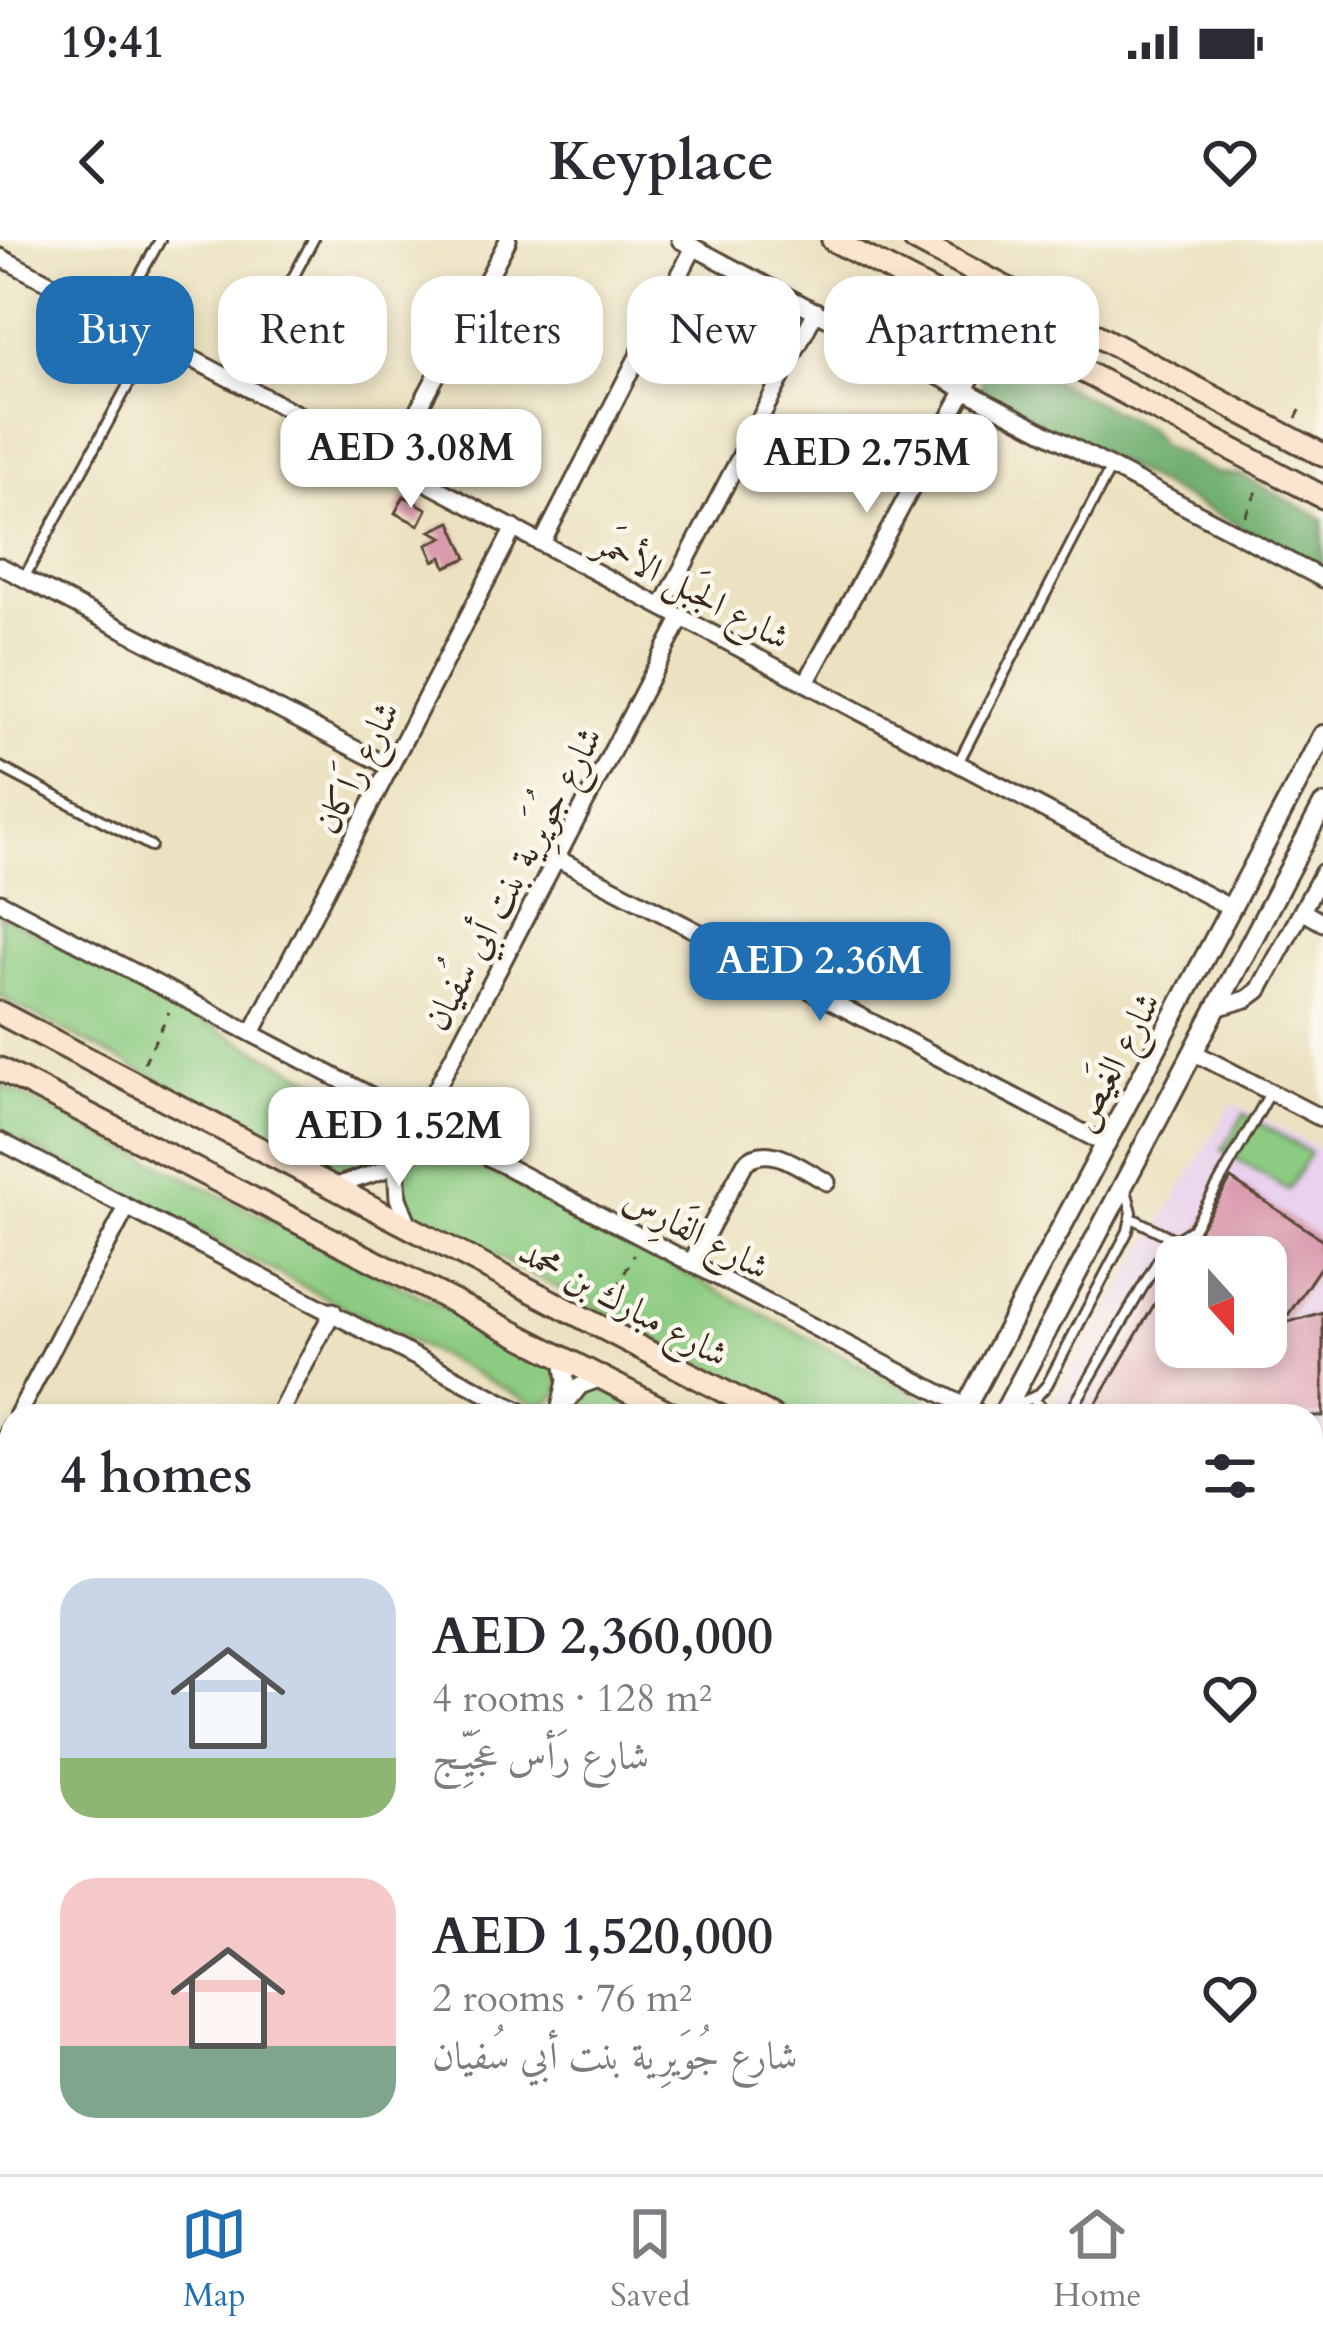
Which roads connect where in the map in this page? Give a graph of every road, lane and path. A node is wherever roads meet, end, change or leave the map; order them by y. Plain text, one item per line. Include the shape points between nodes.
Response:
1 (160, 240) edge
2 (314, 240) edge
3 (508, 240) edge
4 (833, 240) edge
5 (915, 240) edge
6 (687, 244) edge
7 (0, 257) edge
8 (36, 276) edge
9 (140, 276) edge
10 (294, 276) edge
11 (902, 276) edge
12 (816, 311) junction
13 (824, 315) edge
14 (1099, 379) edge
15 (129, 384) edge
16 (241, 384) edge
17 (967, 384) edge
18 (974, 384) edge
19 (1303, 405) dead end
20 (1295, 420) dead end
21 (1323, 455) edge
22 (390, 463) junction
23 (1111, 468) junction
24 (1263, 480) dead end
25 (1323, 496) edge
26 (514, 528) junction
27 (1236, 534) junction
28 (542, 543) junction
29 (0, 566) edge
30 (24, 578) junction
31 (1323, 579) edge
32 (662, 607) junction
33 (682, 617) junction
34 (806, 683) junction
35 (1323, 735) edge
36 (958, 764) junction
37 (0, 766) edge
38 (390, 767) junction
39 (1323, 805) edge
40 (151, 846) dead end
41 (556, 858) junction
42 (1323, 872) edge
43 (0, 902) edge
44 (1232, 908) junction
45 (1302, 911) junction
46 (1323, 923) edge
47 (177, 994) junction
48 (1216, 1008) junction
49 (0, 1013) edge
50 (252, 1033) junction
51 (1193, 1052) junction
52 (1, 1071) edge
53 (134, 1083) junction
54 (1270, 1092) junction
55 (1323, 1119) edge
56 (418, 1122) junction
57 (0, 1141) edge
58 (1107, 1144) junction
59 (395, 1166) junction
60 (827, 1182) dead end
61 (1124, 1184) junction
62 (333, 1187) junction
63 (126, 1209) junction
64 (1132, 1218) junction
65 (410, 1227) junction
66 (1168, 1236) edge
67 (1180, 1236) edge
68 (644, 1238) junction
69 (691, 1263) junction
70 (1155, 1271) edge
71 (333, 1311) junction
72 (597, 1325) junction
73 (563, 1358) junction
74 (602, 1378) junction
75 (1032, 1399) junction
76 (23, 1404) edge
77 (284, 1404) edge
78 (507, 1404) edge
79 (560, 1404) edge
80 (565, 1404) edge
81 (653, 1404) edge
82 (748, 1404) edge
83 (953, 1404) edge
84 (975, 1404) edge
85 (1008, 1404) edge
86 (1021, 1404) edge
87 (1038, 1404) edge
88 (1075, 1404) edge

1 - 9 lane
2 - 10 lane
3 - 22 street
4 - 11 main road
5 - 21 main road
6 - 12 street
6 - 28 street
7 - 8 street, شارع الجَبل الأحمَر
12 - 13 street
12 - 32 street
14 - 25 main road
15 - 30 lane
16 - 22 street, شارع الجَبل الأحمَر
17 - 34 street
18 - 23 street
19 - 20 path
22 - 26 street, شارع الجَبل الأحمَر
23 - 27 street
23 - 36 lane
24 - 27 path
26 - 28 street, شارع الجَبل الأحمَر
26 - 38 street, شارع رَاكان
27 - 31 street
28 - 32 street, شارع الجَبل الأحمَر
29 - 30 street
30 - 38 street
32 - 33 street, شارع الجَبل الأحمَر
33 - 34 street, شارع الجَبل الأحمَر
33 - 41 street, شارع جُوَيرِية بنت أبي سُفيان
34 - 36 street, شارع الجَبل الأحمَر
35 - 44 street, شارع الغَيص
36 - 44 street, شارع الجَبل الأحمَر
37 - 40 lane
38 - 50 street, شارع رَاكان
39 - 48 street, شارع الغَيص
41 - 56 street, شارع جُوَيرِية بنت أبي سُفيان
41 - 58 street
42 - 45 street
43 - 47 street, شارع الفَارِس
44 - 58 street, شارع الغَيص
45 - 46 street
45 - 48 street via 1259,990
47 - 50 street, شارع الفَارِس
47 - 53 path
48 - 51 street, شارع الغَيص
49 - 53 main road, شارع مبارك بن محمد
50 - 56 street, شارع الفَارِس
51 - 54 street
51 - 61 street, شارع الغَيص
52 - 73 main road
53 - 62 main road, شارع مبارك بن محمد
54 - 55 street
54 - 67 lane via 1193,1229
56 - 59 street, شارع جُوَيرِية بنت أبي سُفيان
56 - 68 street, شارع الفَارِس
57 - 63 street
58 - 84 street, شارع الغَيص
59 - 62 street
59 - 65 street
60 - 69 street via 771,1154 754,1155
61 - 64 lane
61 - 85 street, شارع الغَيص
62 - 65 main road, شارع مبارك بن محمد
63 - 71 street
63 - 76 street
64 - 66 lane
64 - 75 lane
65 - 72 main road, شارع مبارك بن محمد
68 - 69 street, شارع الفَارِس
68 - 72 path
69 - 83 street, شارع الفَارِس
70 - 88 lane
71 - 77 street
71 - 78 street
72 - 82 main road, شارع مبارك بن محمد
73 - 74 main road
73 - 79 street
74 - 80 street via 580,1386
74 - 81 main road
75 - 86 lane
75 - 87 lane

